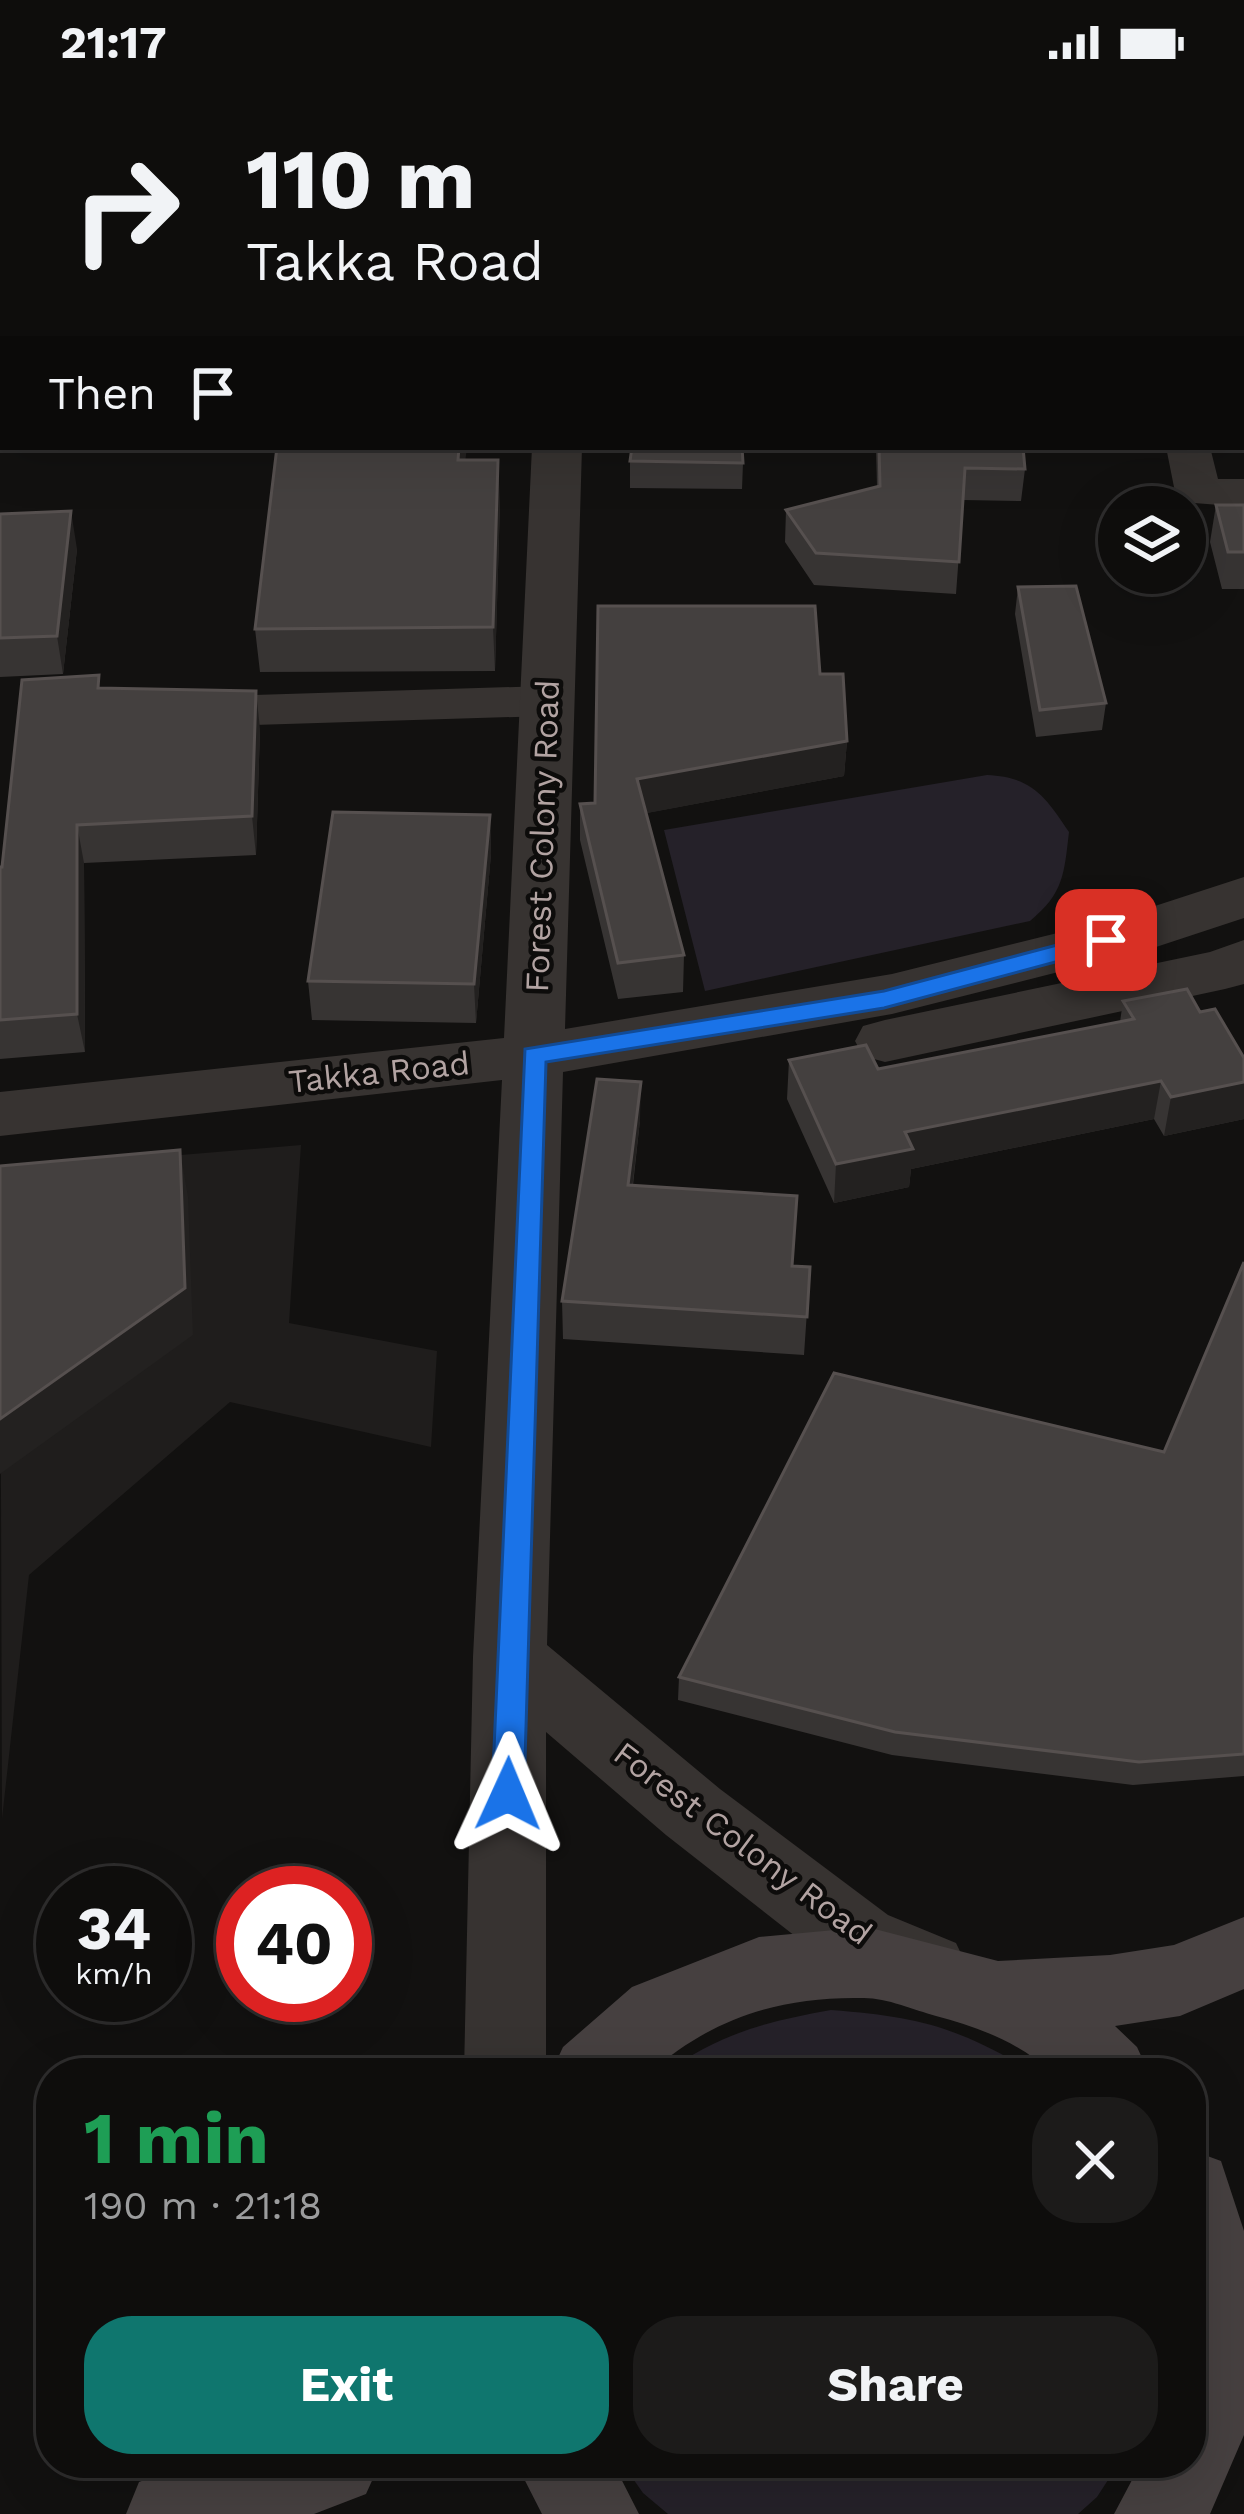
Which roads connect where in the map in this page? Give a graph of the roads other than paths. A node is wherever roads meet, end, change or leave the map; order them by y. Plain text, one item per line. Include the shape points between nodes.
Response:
1 (556, 450) edge
2 (1189, 450) edge
3 (1244, 514) edge
4 (547, 701) junction
5 (218, 711) edge
6 (1244, 896) edge
7 (1244, 960) edge
8 (533, 1077) junction
9 (0, 1114) edge
10 (0, 1159) edge
11 (510, 1657) junction
12 (1244, 1952) edge
13 (996, 1996) junction
14 (505, 2058) edge
15 (609, 2058) edge
16 (1092, 2058) edge
17 (1206, 2247) edge
18 (1206, 2380) edge
19 (287, 2478) edge
20 (571, 2478) edge
21 (171, 2514) edge
22 (594, 2514) edge

1 - 4 street, Forest Colony Road
2 - 3 street via 1198,492
4 - 5 street
4 - 8 street, Forest Colony Road
6 - 8 street, Takka Road via 1195,917 884,999
7 - 8 street, Takka Road via 913,1037
8 - 9 street, Takka Road
8 - 10 street, Takka Road
8 - 11 street, Forest Colony Road
11 - 13 street, Forest Colony Road via 860,1940
11 - 14 street, Forest Colony Road
12 - 13 main road via 1180,1980
13 - 15 main road via 867,1962 759,1972 660,2013
13 - 16 main road via 1067,2034
17 - 18 main road via 1220,2302
19 - 21 main road
20 - 22 main road

